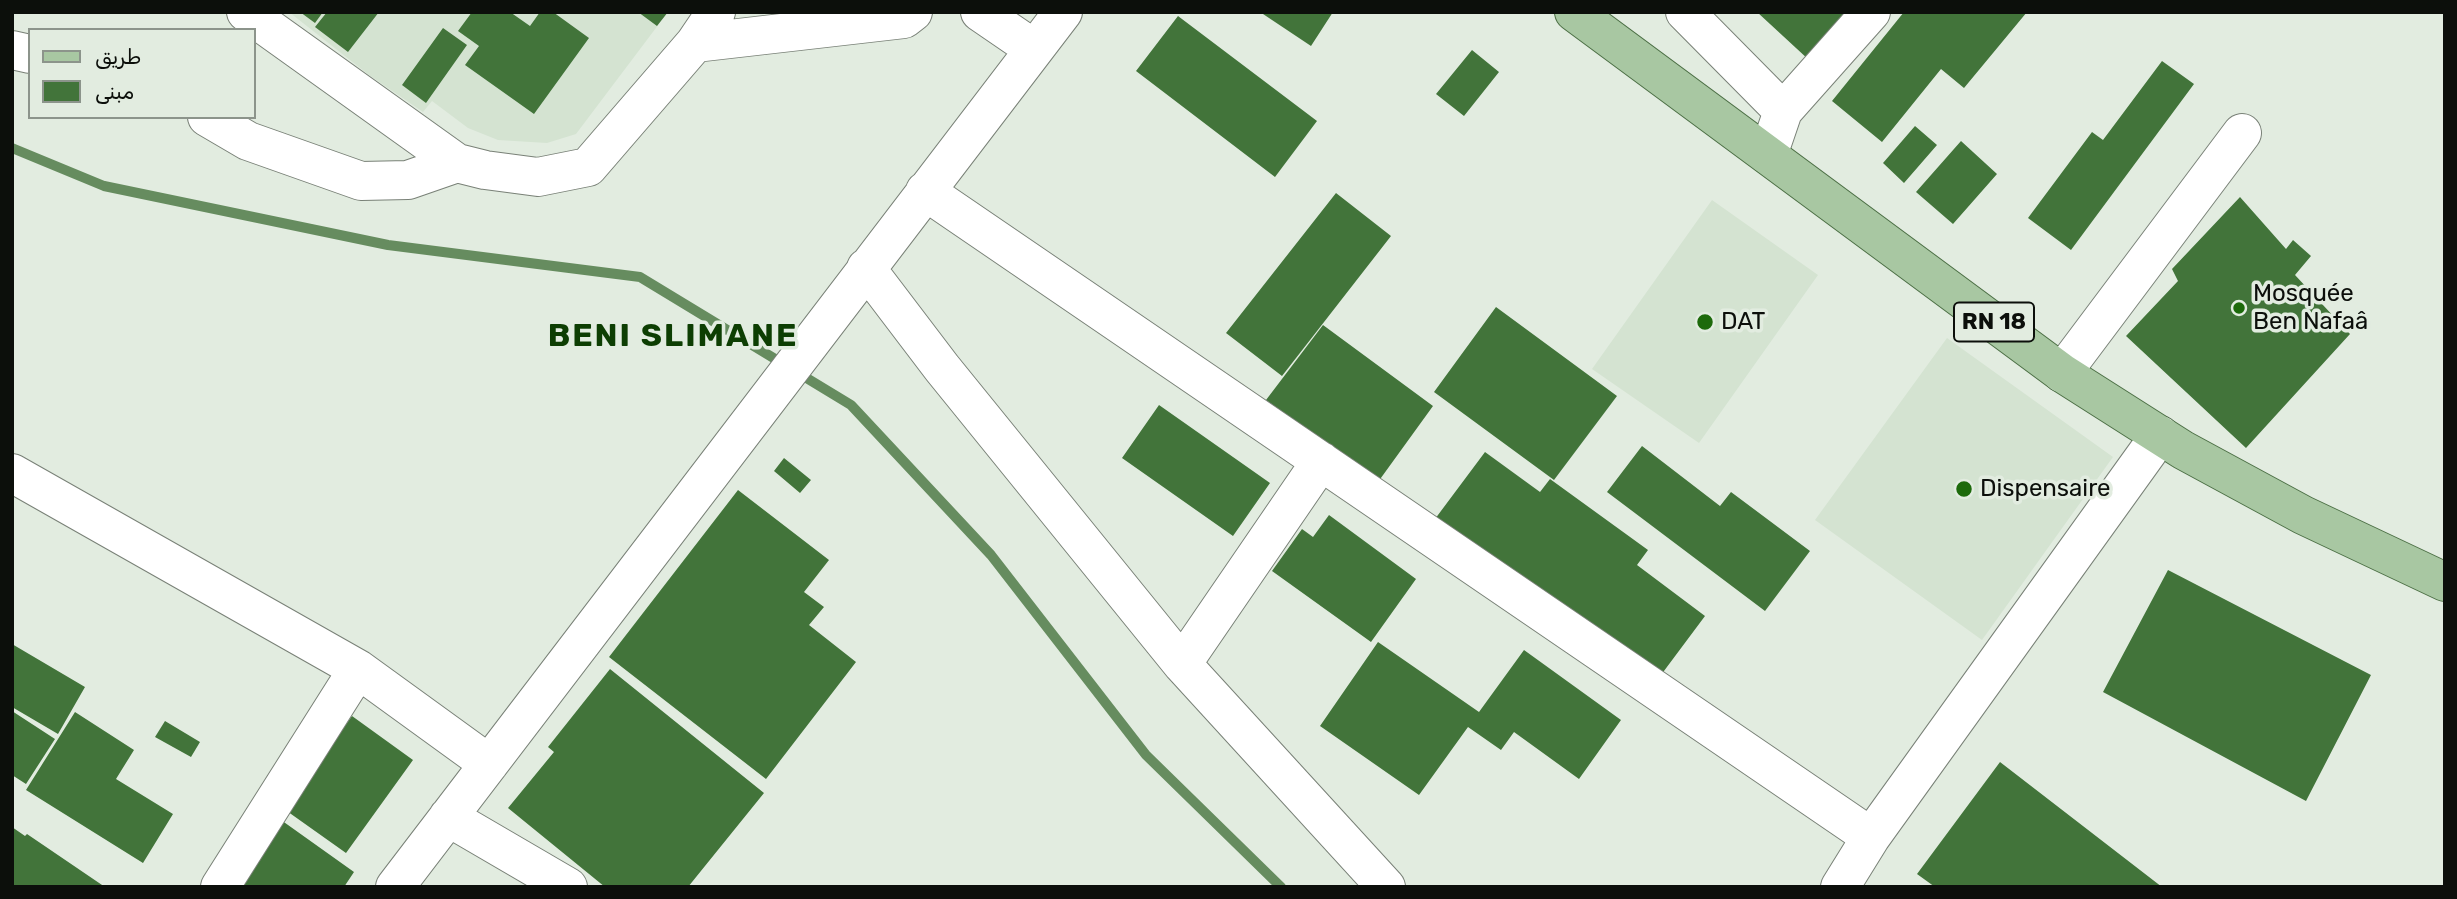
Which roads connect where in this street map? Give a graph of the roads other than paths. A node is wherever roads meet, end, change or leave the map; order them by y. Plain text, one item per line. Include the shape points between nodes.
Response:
1 (246, 12) edge
2 (716, 12) edge
3 (913, 12) edge
4 (981, 12) edge
5 (1063, 12) edge
6 (1574, 12) edge
7 (1685, 12) edge
8 (1871, 12) edge
9 (695, 43) junction
10 (1034, 49) junction
11 (1783, 111) junction
12 (210, 119) edge
13 (2242, 134) dead end
14 (1768, 155) junction
15 (457, 163) junction
16 (925, 191) junction
17 (866, 268) junction
18 (2062, 373) junction
19 (2160, 435) junction
20 (1321, 461) junction
21 (12, 473) edge
22 (2445, 582) edge
23 (1182, 664) junction
24 (358, 669) junction
25 (489, 764) junction
26 (448, 817) junction
27 (1871, 837) junction
28 (220, 887) edge
29 (395, 887) edge
30 (568, 887) edge
31 (1386, 887) edge
32 (1840, 887) edge

1 - 15 street
2 - 9 street
3 - 9 street via 904,19
4 - 10 street
5 - 10 street
6 - 14 main road, RN 18
7 - 11 street
8 - 11 street
9 - 15 street via 587,167 538,177
10 - 16 street
11 - 14 street
12 - 15 street via 248,141 361,181 408,180
13 - 18 street
14 - 18 main road, RN 18
16 - 17 street
16 - 20 street
17 - 23 street
17 - 25 street
18 - 19 main road, RN 18
19 - 22 main road, RN 18 via 2303,515
19 - 27 street
20 - 23 street
20 - 27 street
21 - 24 street
23 - 31 street
24 - 25 street
24 - 28 street
25 - 26 street
26 - 29 street
26 - 30 street
27 - 32 street

